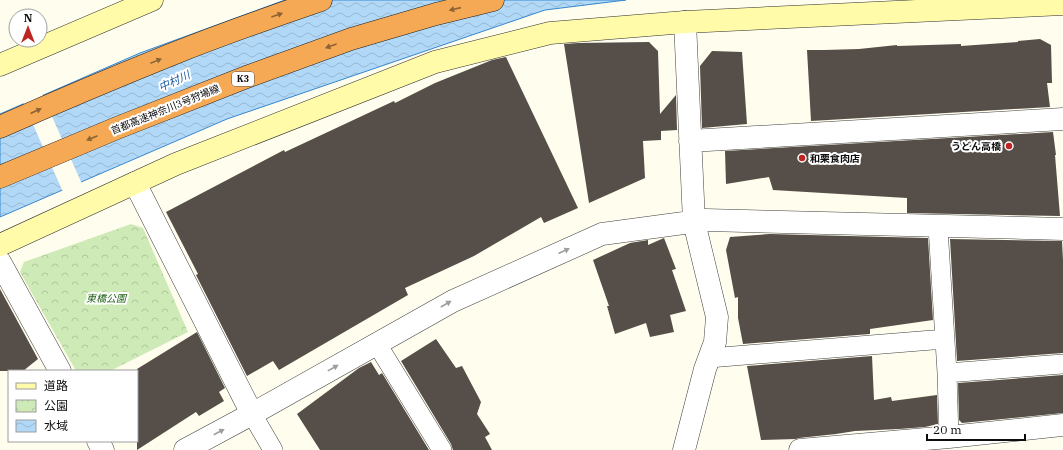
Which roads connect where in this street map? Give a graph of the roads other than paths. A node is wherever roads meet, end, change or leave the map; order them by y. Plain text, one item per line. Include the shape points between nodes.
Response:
1 (152, 0) edge
2 (321, 0) edge
3 (493, 0) edge
4 (1063, 4) edge
5 (685, 22) junction
6 (0, 65) edge
7 (1063, 120) edge
8 (0, 127) edge
9 (690, 141) junction
10 (0, 177) edge
11 (135, 183) junction
12 (694, 222) junction
13 (938, 227) junction
14 (1063, 230) edge
15 (0, 245) edge
16 (0, 262) edge
17 (945, 340) junction
18 (377, 344) junction
19 (709, 358) junction
20 (1063, 364) edge
21 (59, 370) edge
22 (947, 373) junction
23 (252, 414) junction
24 (1063, 425) edge
25 (949, 437) junction
26 (185, 450) edge
27 (273, 450) edge
28 (442, 450) edge
29 (684, 450) edge
30 (800, 450) edge

1 - 6 street
8 -> 2 highway via 171,54
3 -> 10 highway, 首都高速神奈川3号狩場線 / K3 via 351,39 249,76
4 - 5 street
5 - 9 street
5 - 11 street via 550,33 435,62 184,161
7 - 9 street
9 - 12 street
11 - 15 street
11 - 23 street
12 - 13 street via 706,220
18 -> 12 street via 452,301 602,234
12 - 19 street via 717,316 715,342
13 - 14 street
13 - 17 lane
16 - 21 street
17 - 19 lane
17 - 22 lane
23 -> 18 street
18 - 28 lane
19 - 29 street
20 - 22 lane
22 - 25 lane
26 -> 23 street
23 - 27 lane
24 - 25 street
25 - 30 street

